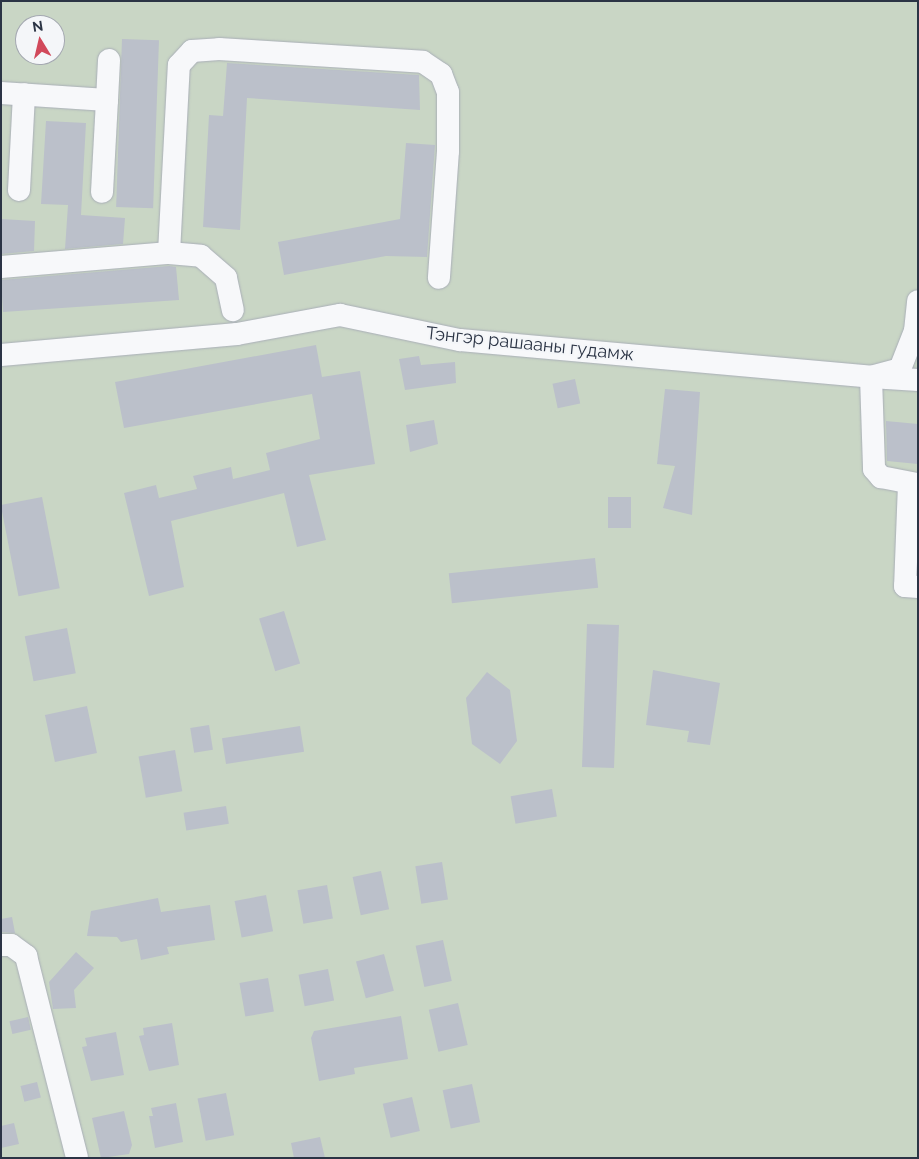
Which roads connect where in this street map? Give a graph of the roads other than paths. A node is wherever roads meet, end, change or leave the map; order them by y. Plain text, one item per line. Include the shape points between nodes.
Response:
1 (109, 60) dead end
2 (1, 92) edge
3 (24, 94) junction
4 (107, 100) junction
5 (19, 190) dead end
6 (102, 192) dead end
7 (169, 253) junction
8 (1, 266) edge
9 (439, 278) dead end
10 (918, 301) edge
11 (233, 310) dead end
12 (1, 355) edge
13 (871, 378) junction
14 (918, 380) edge
15 (914, 484) edge
16 (918, 587) edge
17 (1, 945) edge
18 (77, 1158) edge

1 - 4 street
2 - 3 street
3 - 4 street
3 - 5 street
4 - 6 street
7 - 8 street
7 - 9 street via 180,65 192,51 219,49 423,62 441,74 448,92 448,151
7 - 11 street via 201,256 220,271 229,285
10 - 13 street, Тэнгэр рашааны гудамж via 915,331 900,369
12 - 13 street, Тэнгэр рашааны гудамж via 237,334 340,315 460,340
13 - 14 street
13 - 15 street via 874,469 881,477
15 - 16 street via 905,586
17 - 18 street via 11,945 26,956

